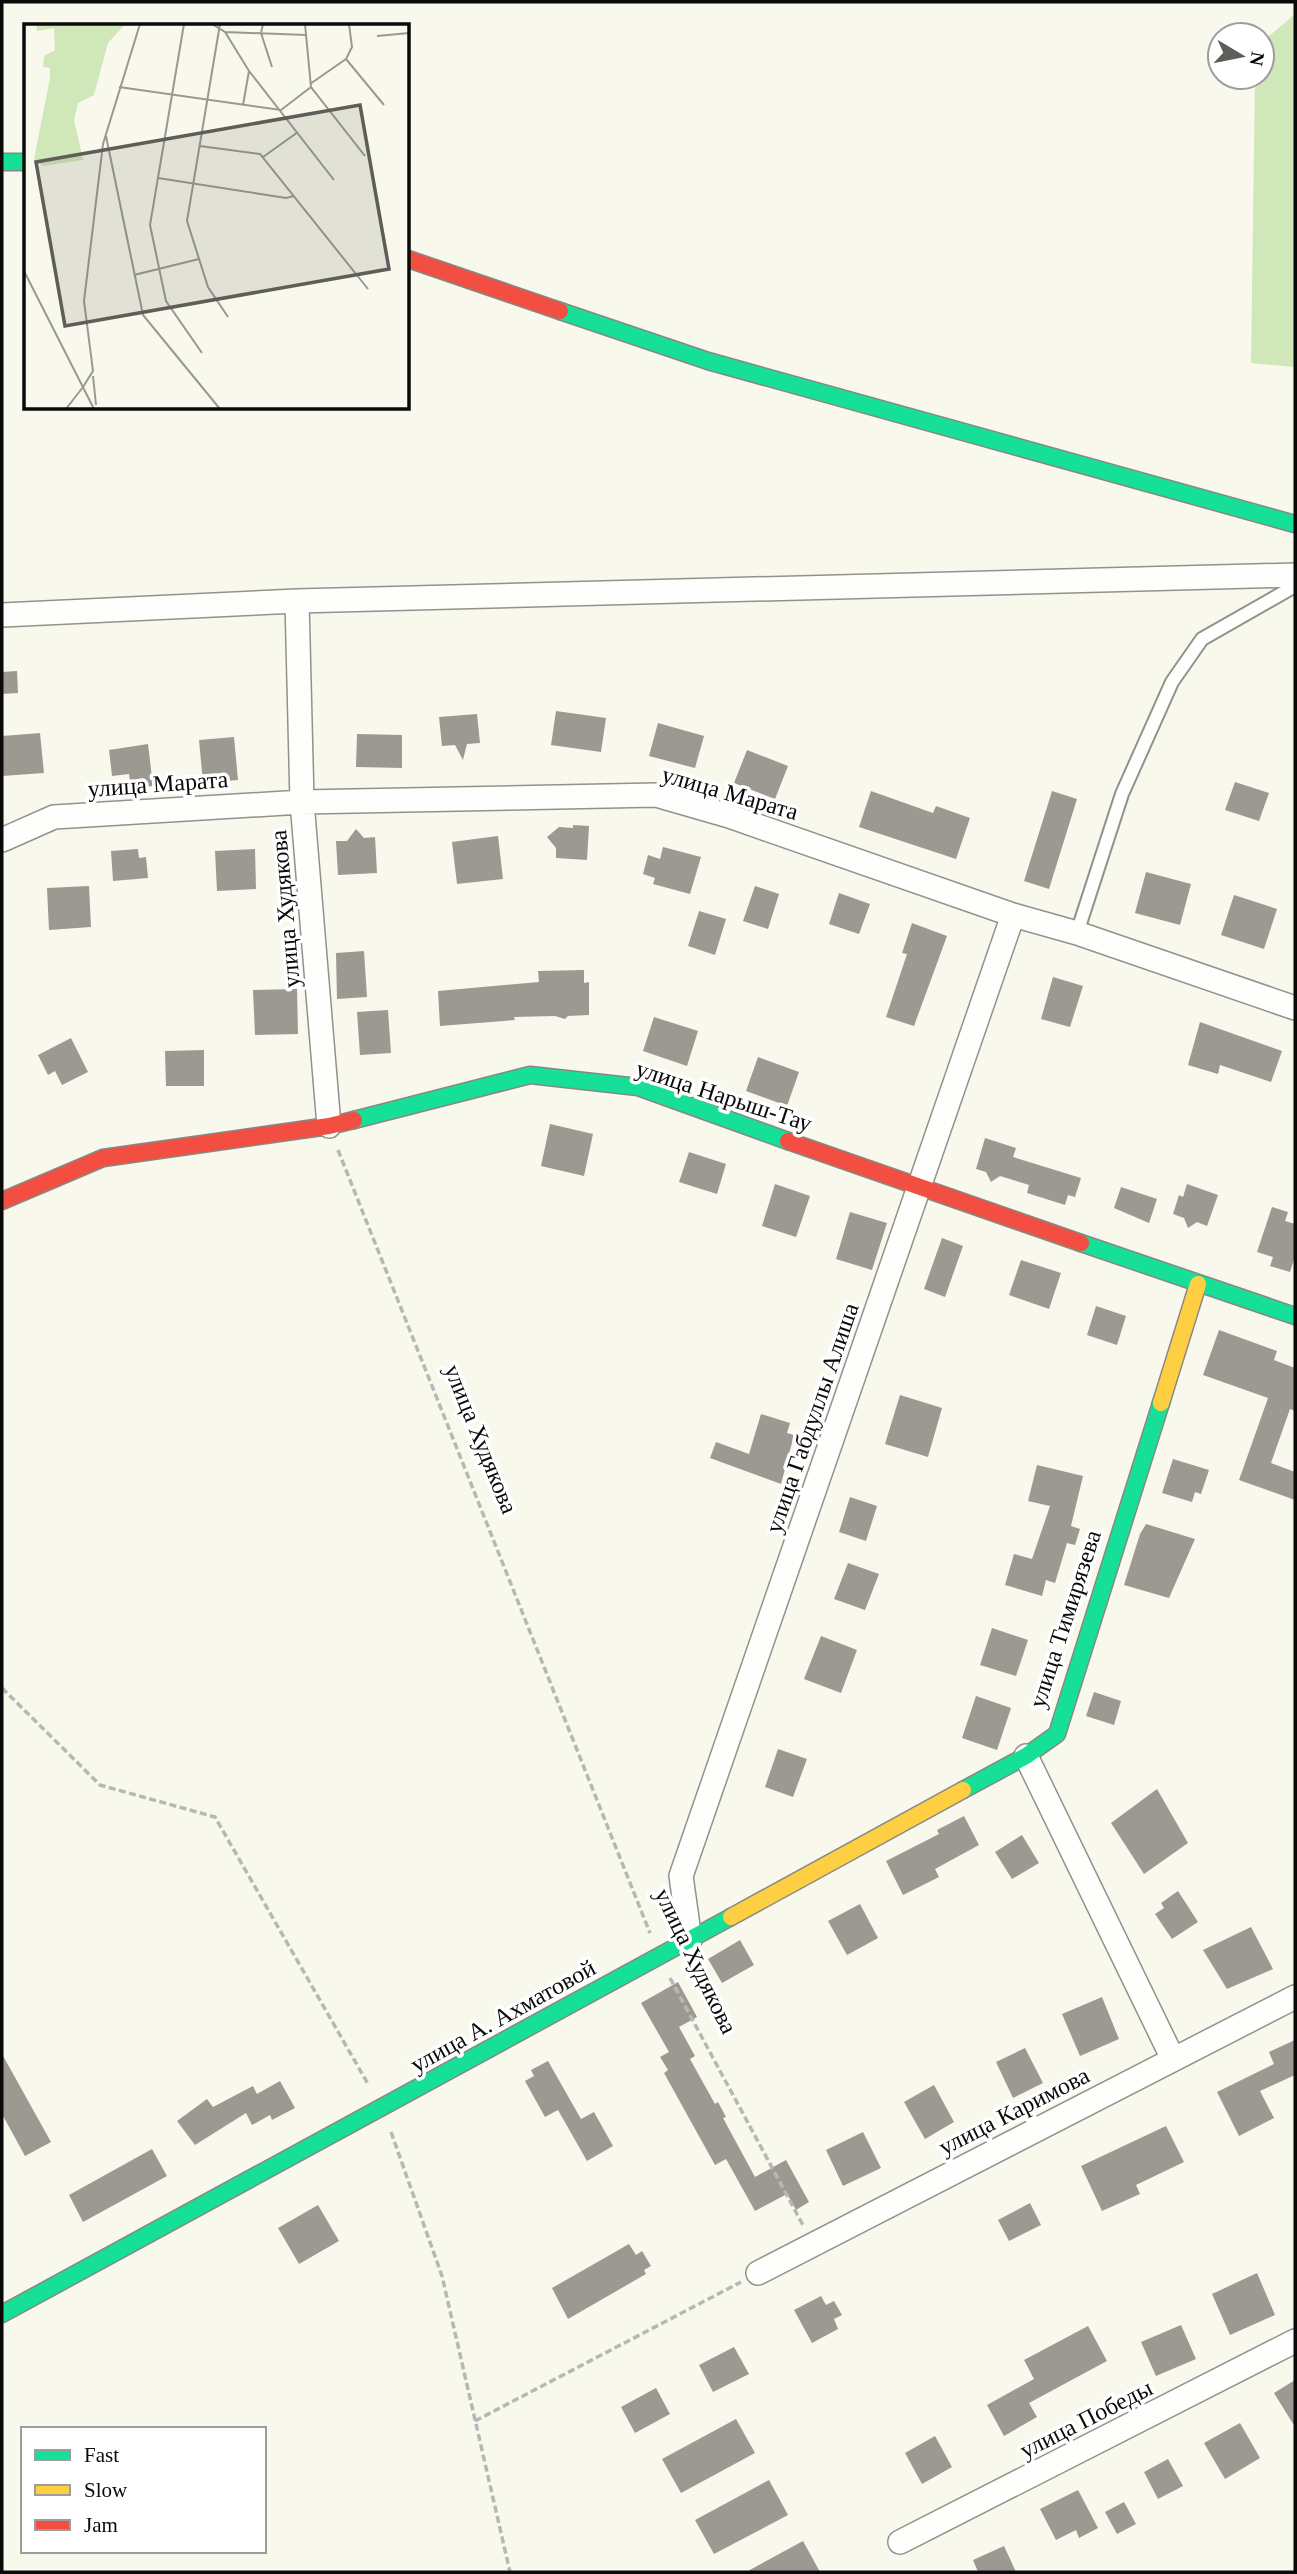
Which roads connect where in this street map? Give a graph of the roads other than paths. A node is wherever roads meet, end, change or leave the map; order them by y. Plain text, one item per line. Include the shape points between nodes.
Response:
1 (2, 162) edge
2 (24, 162) edge
3 (410, 260) edge
4 (1290, 525) edge
5 (1295, 575) edge
6 (1295, 586) edge
7 (297, 601) junction
8 (2, 615) edge
9 (302, 802) junction
10 (2, 840) edge
11 (1013, 915) junction
12 (1077, 933) junction
13 (1295, 1008) edge
14 (328, 1126) junction
15 (920, 1188) junction
16 (2, 1201) edge
17 (1198, 1284) junction
18 (1295, 1316) edge
19 (1026, 1756) junction
20 (690, 1940) junction
21 (1295, 1997) edge
22 (1173, 2059) junction
23 (758, 2273) road end
24 (2, 2314) edge
25 (1295, 2341) edge
26 (900, 2542) dead end

1 - 2 street
3 - 4 street via 708,361
5 - 7 street
6 - 12 lane via 1202,639 1172,682 1122,794
7 - 8 street
7 - 9 street, улица Худякова
9 - 10 street, улица Марата via 54,817
9 - 11 street, улица Марата via 656,795
9 - 14 street, улица Худякова
11 - 12 street, улица Марата
11 - 15 street, улица Габдуллы Алиша
12 - 13 street, улица Марата
14 - 15 street, улица Нарыш-Тау via 530,1075 638,1087
14 - 16 street, улица Нарыш-Тау via 103,1158
15 - 17 street, улица Нарыш-Тау
15 - 20 street, улица Габдуллы Алиша via 681,1876
17 - 18 street, улица Нарыш-Тау
17 - 19 street, улица Тимирязева via 1057,1734
19 - 20 street, улица А. Ахматовой
19 - 22 street
20 - 24 street, улица А. Ахматовой
21 - 22 street, улица Каримова
22 - 23 street, улица Каримова
25 - 26 street, улица Победы

